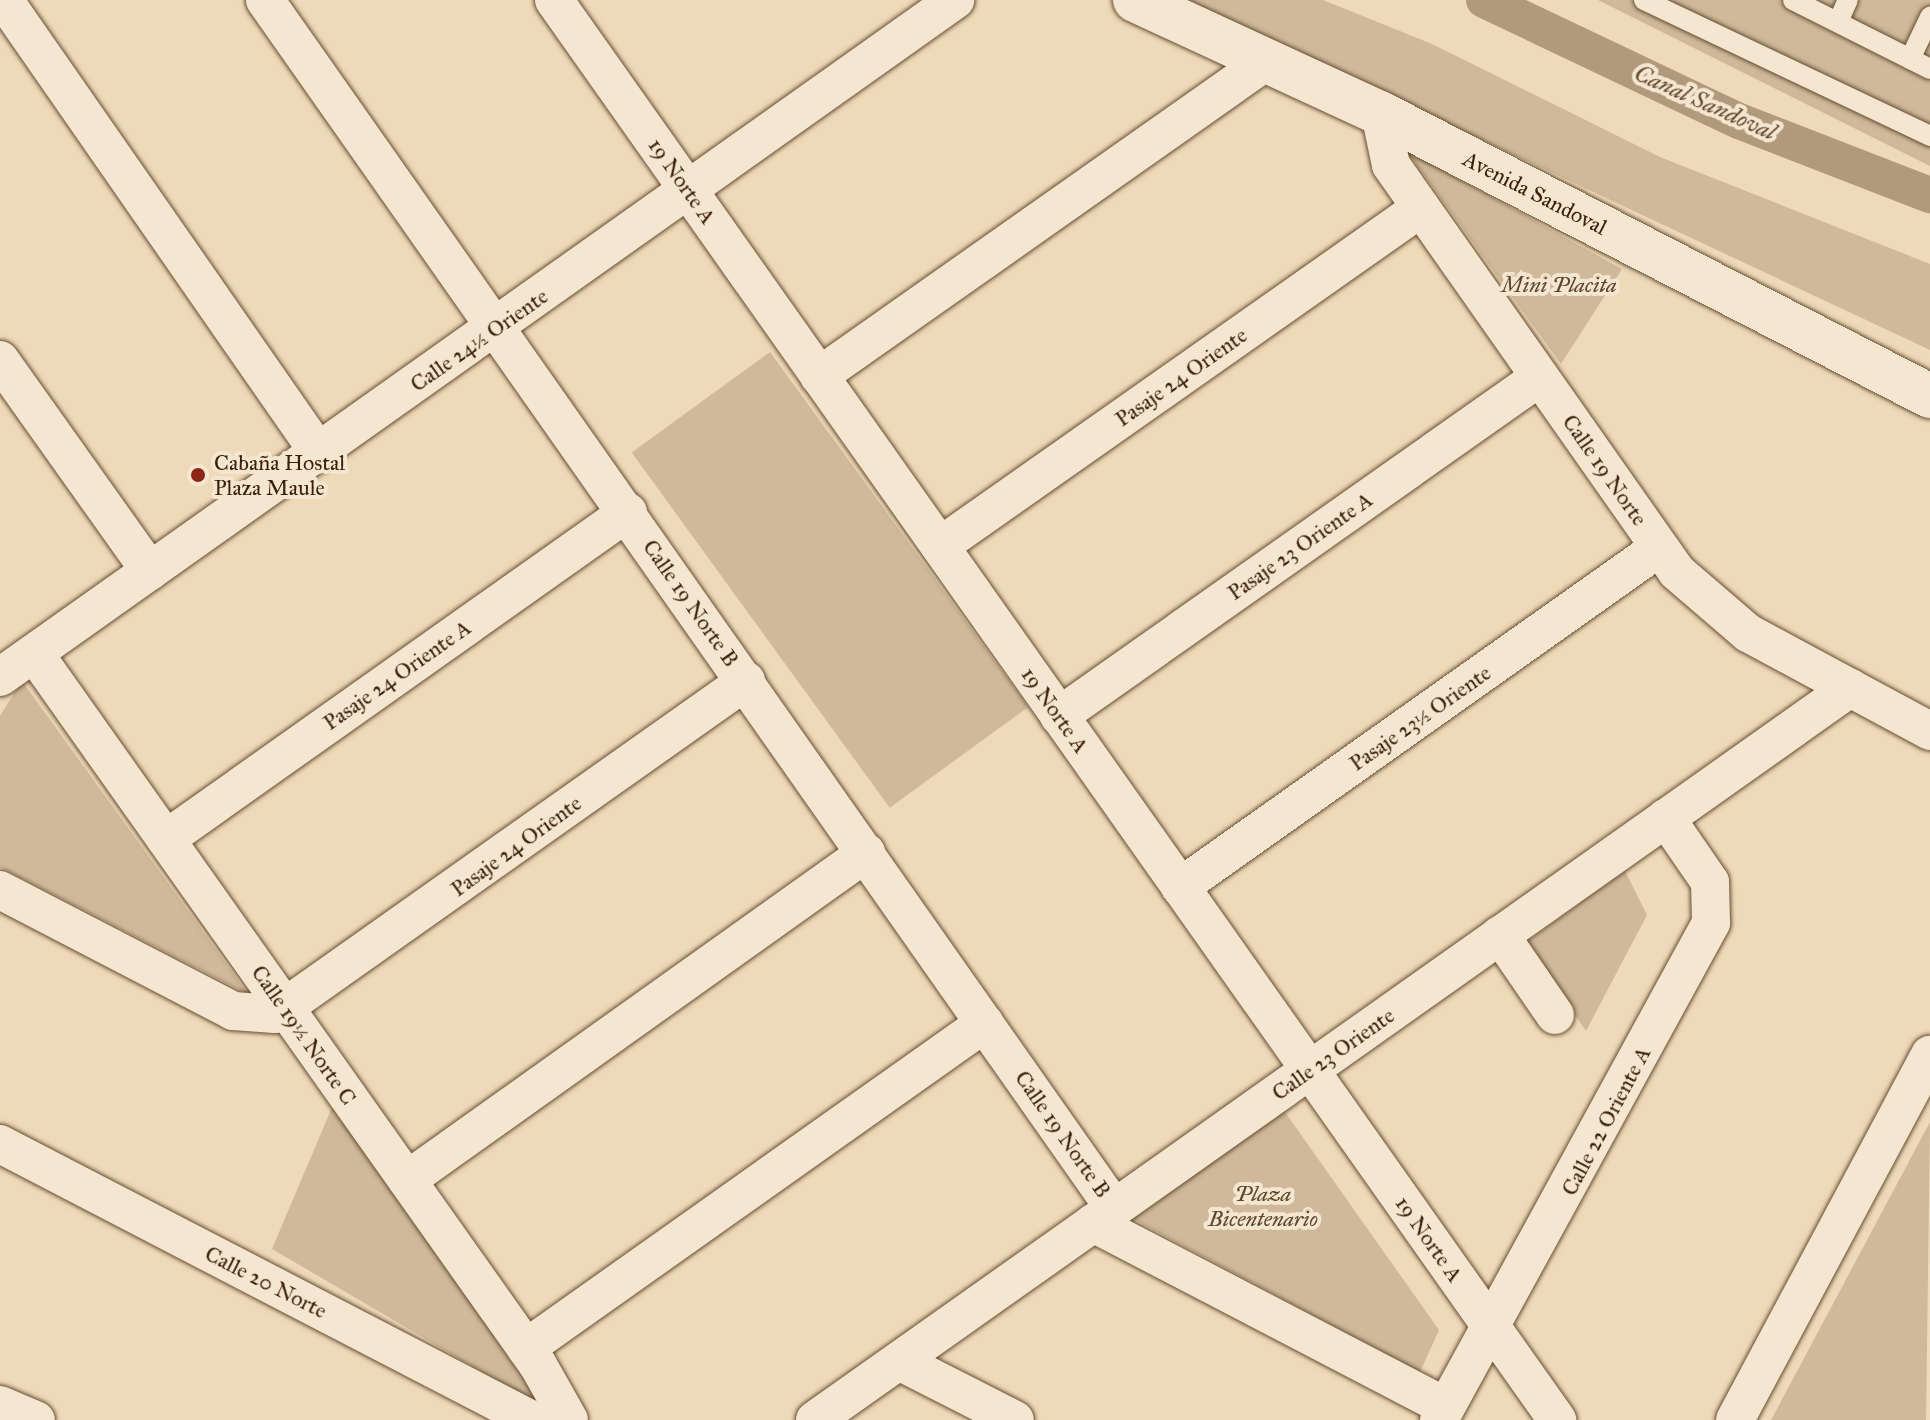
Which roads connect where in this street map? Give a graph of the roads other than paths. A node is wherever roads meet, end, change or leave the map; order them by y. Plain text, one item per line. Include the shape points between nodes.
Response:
1 (4, 0) edge
2 (265, 0) edge
3 (955, 0) edge
4 (1135, 0) edge
5 (1644, 0) edge
6 (1793, 0) edge
7 (1848, 0) edge
8 (559, 2) edge
9 (1930, 17) edge
10 (1838, 22) junction
11 (1910, 59) junction
12 (1268, 60) junction
13 (1930, 69) edge
14 (1380, 113) junction
15 (1930, 136) edge
16 (689, 191) junction
17 (1421, 208) junction
18 (497, 327) junction
19 (0, 360) edge
20 (819, 376) junction
21 (1540, 377) junction
22 (1930, 396) edge
23 (319, 453) junction
24 (628, 512) junction
25 (940, 546) junction
26 (1659, 548) junction
27 (150, 571) junction
28 (34, 653) junction
29 (0, 677) edge
30 (746, 681) junction
31 (1850, 688) junction
32 (1059, 716) junction
33 (1930, 731) edge
34 (1666, 818) junction
35 (166, 839) junction
36 (866, 853) junction
37 (1180, 887) junction
38 (0, 890) edge
39 (1500, 935) junction
40 (286, 1010) junction
41 (1555, 1015) dead end
42 (985, 1023) junction
43 (1930, 1055) edge
44 (1310, 1070) junction
45 (0, 1144) edge
46 (407, 1180) junction
47 (1104, 1216) junction
48 (1489, 1324) junction
49 (526, 1348) junction
50 (899, 1361) junction
51 (0, 1405) edge
52 (1442, 1413) edge
53 (36, 1420) edge
54 (532, 1420) edge
55 (569, 1420) edge
56 (815, 1420) edge
57 (1015, 1420) edge
58 (1557, 1420) edge
59 (1735, 1420) edge

1 - 23 street
2 - 18 street, Calle 19 Norte B
3 - 16 street, Calle 24½ Oriente
4 - 12 street, Avenida Sandoval
5 - 15 lane
6 - 10 lane
7 - 10 lane
8 - 16 street, 19 Norte A
9 - 11 lane
10 - 11 lane
11 - 13 lane
12 - 14 street, Avenida Sandoval
12 - 20 street
14 - 17 street, Calle 19 Norte via 1391,165
14 - 22 street, Avenida Sandoval
16 - 18 street, Calle 24½ Oriente
16 - 20 street, 19 Norte A
17 - 21 street, Calle 19 Norte
17 - 25 street, Pasaje 24 Oriente
18 - 23 street, Calle 24½ Oriente
18 - 24 street, Calle 19 Norte B
19 - 27 street
20 - 25 street, 19 Norte A
21 - 26 street, Calle 19 Norte
21 - 32 street, Pasaje 23 Oriente A
23 - 27 street, Calle 24½ Oriente
24 - 30 street, Calle 19 Norte B
24 - 35 street, Pasaje 24 Oriente A
25 - 32 street, 19 Norte A
26 - 31 street, Calle 19 Norte via 1726,618
26 - 37 street, Pasaje 23½ Oriente
27 - 28 street, Calle 24½ Oriente
28 - 29 street, Calle 24½ Oriente
28 - 35 street, Calle 19½ Norte C
30 - 36 street, Calle 19 Norte B
30 - 40 street, Pasaje 24 Oriente
31 - 33 street, Calle 19 Norte
31 - 34 street, Calle 23 Oriente
32 - 37 street, 19 Norte A
34 - 39 street, Calle 23 Oriente
34 - 48 street, Calle 22 Oriente A via 1710,882 1711,923 1508,1302
35 - 40 street, Calle 19½ Norte C
36 - 42 street, Calle 19 Norte B
36 - 46 street
37 - 44 street, 19 Norte A
38 - 40 street via 233,1011 261,1017
39 - 41 street
39 - 44 street, Calle 23 Oriente
40 - 46 street, Calle 19½ Norte C
42 - 47 street, Calle 19 Norte B
42 - 49 street
43 - 59 street
44 - 47 street, Calle 23 Oriente
44 - 48 street, 19 Norte A
45 - 54 street, Calle 20 Norte
46 - 49 street, Calle 19½ Norte C
47 - 50 street, Calle 23 Oriente
47 - 52 street
48 - 52 street, Calle 22 Oriente A
48 - 58 street, 19 Norte A
49 - 55 street, Calle 19½ Norte C
50 - 56 street, Calle 23 Oriente
50 - 57 street
51 - 53 street

